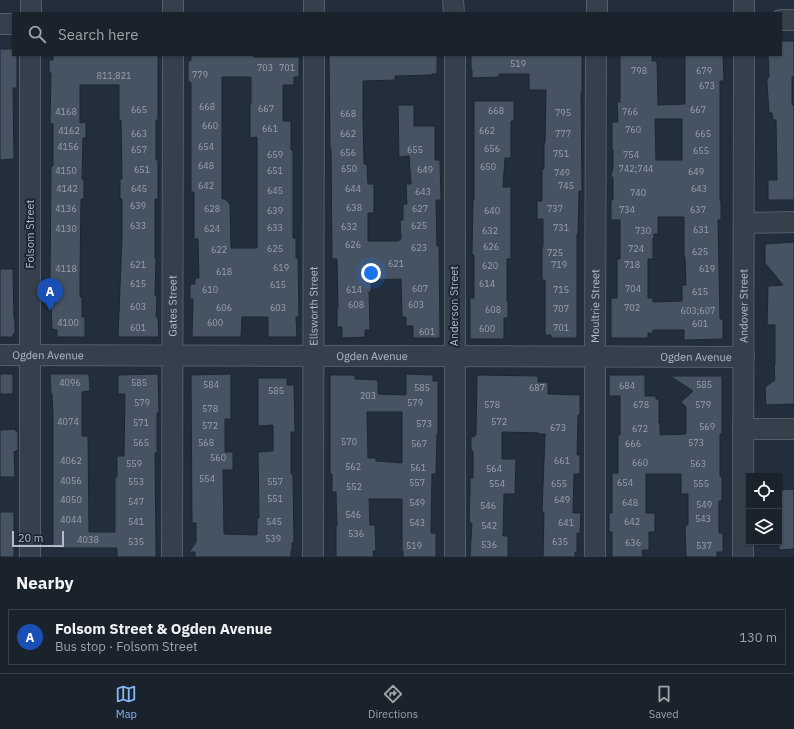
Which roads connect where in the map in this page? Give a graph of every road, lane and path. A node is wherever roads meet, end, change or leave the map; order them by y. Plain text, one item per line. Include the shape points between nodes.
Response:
1 (31, 0) edge
2 (173, 0) edge
3 (314, 0) edge
4 (453, 0) edge
5 (597, 0) edge
6 (744, 0) edge
7 (30, 12) edge
8 (173, 12) edge
9 (314, 12) edge
10 (454, 12) edge
11 (597, 12) edge
12 (744, 12) edge
13 (782, 20) edge
14 (794, 20) edge
15 (0, 24) edge
16 (12, 24) edge
17 (30, 56) edge
18 (173, 56) edge
19 (314, 56) edge
20 (455, 56) edge
21 (596, 56) edge
22 (744, 56) edge
23 (794, 222) edge
24 (744, 223) junction
25 (0, 355) edge
26 (30, 355) junction
27 (173, 356) junction
28 (314, 356) junction
29 (454, 356) junction
30 (595, 357) junction
31 (744, 357) junction
32 (743, 429) junction
33 (794, 429) edge
34 (30, 557) edge
35 (172, 557) edge
36 (313, 557) edge
37 (455, 557) edge
38 (595, 557) edge
39 (743, 557) edge

1 - 7 street
2 - 8 street
3 - 9 street
4 - 10 street
5 - 11 street
6 - 12 street
13 - 14 street
15 - 16 street
17 - 26 street, Folsom Street
18 - 27 street, Gates Street
19 - 28 street, Ellsworth Street
20 - 29 street, Anderson Street
21 - 30 street, Moultrie Street
22 - 24 street, Andover Street
23 - 24 street
24 - 31 street, Andover Street
25 - 26 street, Ogden Avenue
26 - 27 street, Ogden Avenue
26 - 34 street, Folsom Street
27 - 28 street, Ogden Avenue
27 - 35 street, Gates Street
28 - 29 street, Ogden Avenue
28 - 36 street, Ellsworth Street
29 - 30 street, Ogden Avenue
29 - 37 street, Anderson Street
30 - 31 street, Ogden Avenue
30 - 38 street, Moultrie Street
31 - 32 street, Andover Street
32 - 33 street
32 - 39 street, Andover Street

